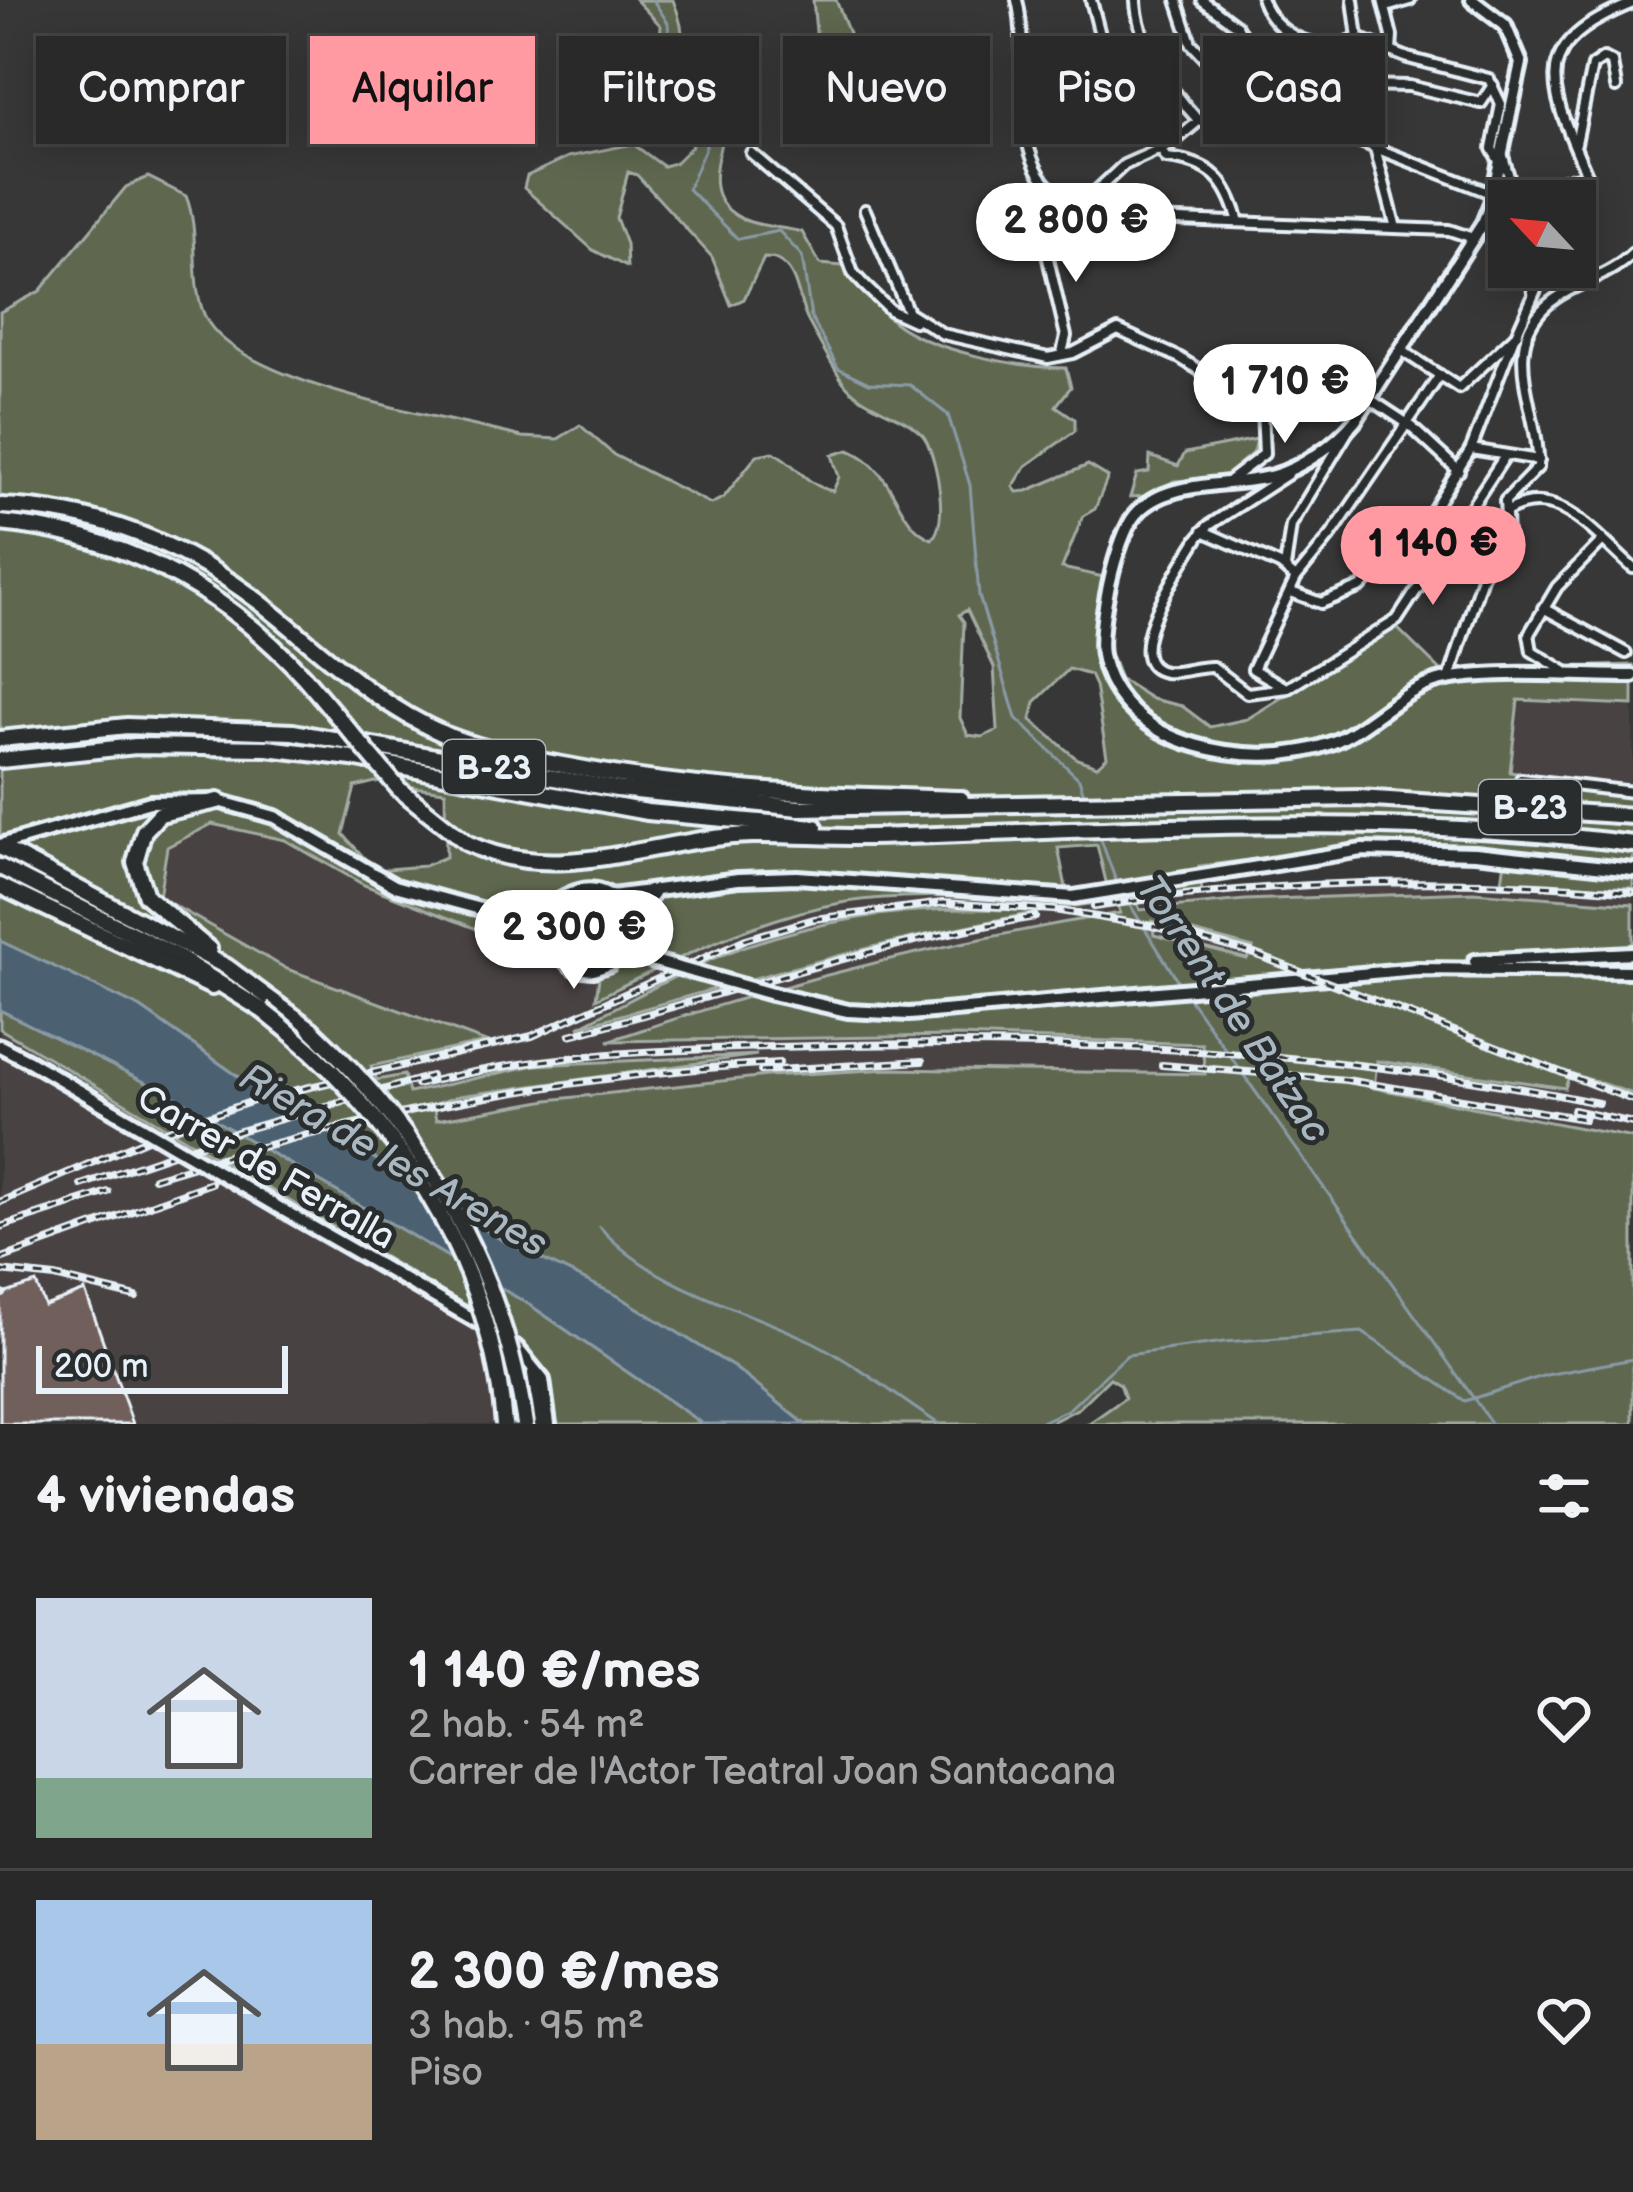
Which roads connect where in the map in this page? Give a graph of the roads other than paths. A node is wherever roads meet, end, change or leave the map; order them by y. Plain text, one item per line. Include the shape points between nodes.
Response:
1 (1017, 0) edge
2 (1091, 0) edge
3 (1136, 0) edge
4 (1177, 0) edge
5 (1202, 0) edge
6 (1262, 0) edge
7 (1353, 0) edge
8 (1410, 0) edge
9 (1472, 0) edge
10 (1384, 3) edge
11 (1633, 3) edge
12 (1101, 36) edge
13 (1242, 36) edge
14 (1288, 36) edge
15 (1358, 36) edge
16 (1385, 49) edge
17 (1390, 51) junction
18 (1203, 56) edge
19 (1493, 85) junction
20 (1385, 86) edge
21 (1616, 87) dead end
22 (1203, 117) edge
23 (1198, 120) junction
24 (1179, 137) edge
25 (1171, 144) edge
26 (1366, 144) edge
27 (1576, 145) junction
28 (1371, 146) junction
29 (1161, 150) junction
30 (751, 153) dead end
31 (1500, 155) junction
32 (1587, 175) junction
33 (1496, 180) edge
34 (1509, 180) edge
35 (1570, 180) edge
36 (1585, 180) edge
37 (1488, 192) edge
38 (1083, 202) junction
39 (1488, 205) edge
40 (865, 210) dead end
41 (1239, 222) junction
42 (1396, 228) junction
43 (1473, 238) junction
44 (1633, 253) edge
45 (1533, 288) edge
46 (1537, 288) edge
47 (1534, 294) junction
48 (943, 334) junction
49 (1519, 336) junction
50 (1401, 350) junction
51 (1062, 352) junction
52 (1440, 375) junction
53 (1370, 399) junction
54 (1408, 424) junction
55 (1350, 428) junction
56 (1471, 449) junction
57 (1505, 456) junction
58 (1539, 460) junction
59 (1293, 468) junction
60 (1459, 471) junction
61 (1224, 485) junction
62 (0, 506) edge
63 (1506, 512) junction
64 (0, 523) edge
65 (1203, 531) junction
66 (1602, 542) junction
67 (1285, 568) junction
68 (1633, 568) edge
69 (1296, 578) junction
70 (1291, 592) junction
71 (1543, 608) junction
72 (1626, 653) dead end
73 (1572, 676) junction
74 (1633, 676) edge
75 (1448, 679) junction
76 (1288, 688) junction
77 (0, 739) edge
78 (0, 760) edge
79 (1521, 779) dead end
80 (1633, 792) edge
81 (218, 801) junction
82 (990, 802) junction
83 (1633, 816) edge
84 (909, 833) junction
85 (1633, 844) edge
86 (0, 846) edge
87 (0, 867) edge
88 (1633, 870) edge
89 (0, 886) edge
90 (653, 894) junction
91 (612, 896) junction
92 (555, 904) junction
93 (517, 919) junction
94 (629, 928) junction
95 (548, 942) junction
96 (1633, 953) edge
97 (616, 958) junction
98 (651, 960) junction
99 (1417, 969) junction
100 (1633, 970) edge
101 (236, 971) junction
102 (229, 992) junction
103 (0, 1046) edge
104 (476, 1321) dead end
105 (517, 1348) dead end
106 (504, 1424) edge
107 (525, 1424) edge
108 (545, 1424) edge

1 - 38 street via 1020,109 1032,149 1049,188
2 - 12 street
3 - 23 street via 1136,20 1156,59
4 - 18 street
5 - 13 street
6 - 14 street
7 - 15 street
8 - 10 street
9 - 31 street via 1505,25 1521,63
10 - 17 street
11 - 27 street via 1589,20 1559,59 1554,86
16 - 17 street
17 - 19 street
19 - 20 street via 1481,103
19 - 31 street via 1501,104 1492,148
21 - 27 street via 1612,62 1592,66
22 - 23 street
23 - 24 street
25 - 29 street
26 - 28 street
27 - 32 street
28 - 37 street
28 - 42 street
29 - 38 street via 1124,166
29 - 41 street via 1214,171
30 - 48 street via 836,226 853,273 890,310
31 - 33 street
31 - 34 street
32 - 35 street
32 - 36 street
38 - 41 street via 1151,219
38 - 51 street via 1051,233 1046,250 1066,336
39 - 43 street
40 - 48 street via 908,312
41 - 42 street
42 - 43 street
43 - 50 street
44 - 49 street via 1546,306
45 - 47 street
46 - 47 street
47 - 49 street
48 - 51 street via 1048,358
49 - 52 street via 1459,388
49 - 56 street
49 - 58 street
50 - 52 street
50 - 53 street
51 - 61 street via 1118,330 1262,409 1264,454
52 - 54 street
53 - 54 street
53 - 55 street
54 - 60 street
54 - 69 street
55 - 59 street
55 - 67 street via 1291,525
56 - 57 street
56 - 60 street
57 - 58 street
57 - 76 street via 1397,620
58 - 63 street via 1508,494
59 - 61 street
59 - 65 street
60 - 70 street via 1361,587 1321,603
61 - 75 street via 1153,501 1121,542 1101,650 1121,694 1146,719 1211,752 1290,752 1333,742
62 - 82 highway via 88,517 182,551 250,594 375,696 482,748 698,786
63 - 66 street via 1548,500
63 - 75 street via 1506,538 1482,577
64 - 84 highway, bridge via 98,542 175,572 304,676 410,800 466,843 508,858 553,863 710,837
65 - 67 street
65 - 76 street via 1146,632 1152,664 1166,672 1213,667 1247,693
66 - 68 street
66 - 71 street
67 - 69 street
69 - 70 street
70 - 76 street via 1253,670
71 - 72 street
71 - 73 street via 1528,643
73 - 74 street
73 - 75 street
77 - 82 highway, B-23 via 127,726 254,729 696,800 839,809
78 - 84 highway, B-23 via 136,746 267,748 647,812
79 - 80 street
81 - 86 street via 150,802
81 - 93 street via 275,817 408,891
81 - 101 highway via 160,814 140,839 136,872 159,910
82 - 83 highway, B-23 via 1359,797
84 - 85 highway, B-23 via 1358,824
86 - 101 highway
87 - 102 highway
88 - 90 street via 1362,850 1063,898 771,877
89 - 102 highway
90 - 91 street
90 - 94 street
91 - 92 street via 585,888
91 - 94 street
92 - 93 street
92 - 95 street
93 - 95 street
94 - 97 street
94 - 98 street
95 - 97 street via 574,968 593,970
96 - 99 street
97 - 98 street
98 - 99 street, bridge via 848,1011 910,1014
99 - 100 street
101 - 107 highway, bridge via 343,1060 432,1169 495,1301
102 - 106 highway, bridge via 262,1010 354,1093 430,1196 487,1323
103 - 104 street, Carrer de Ferralla, bridge
105 - 108 street

